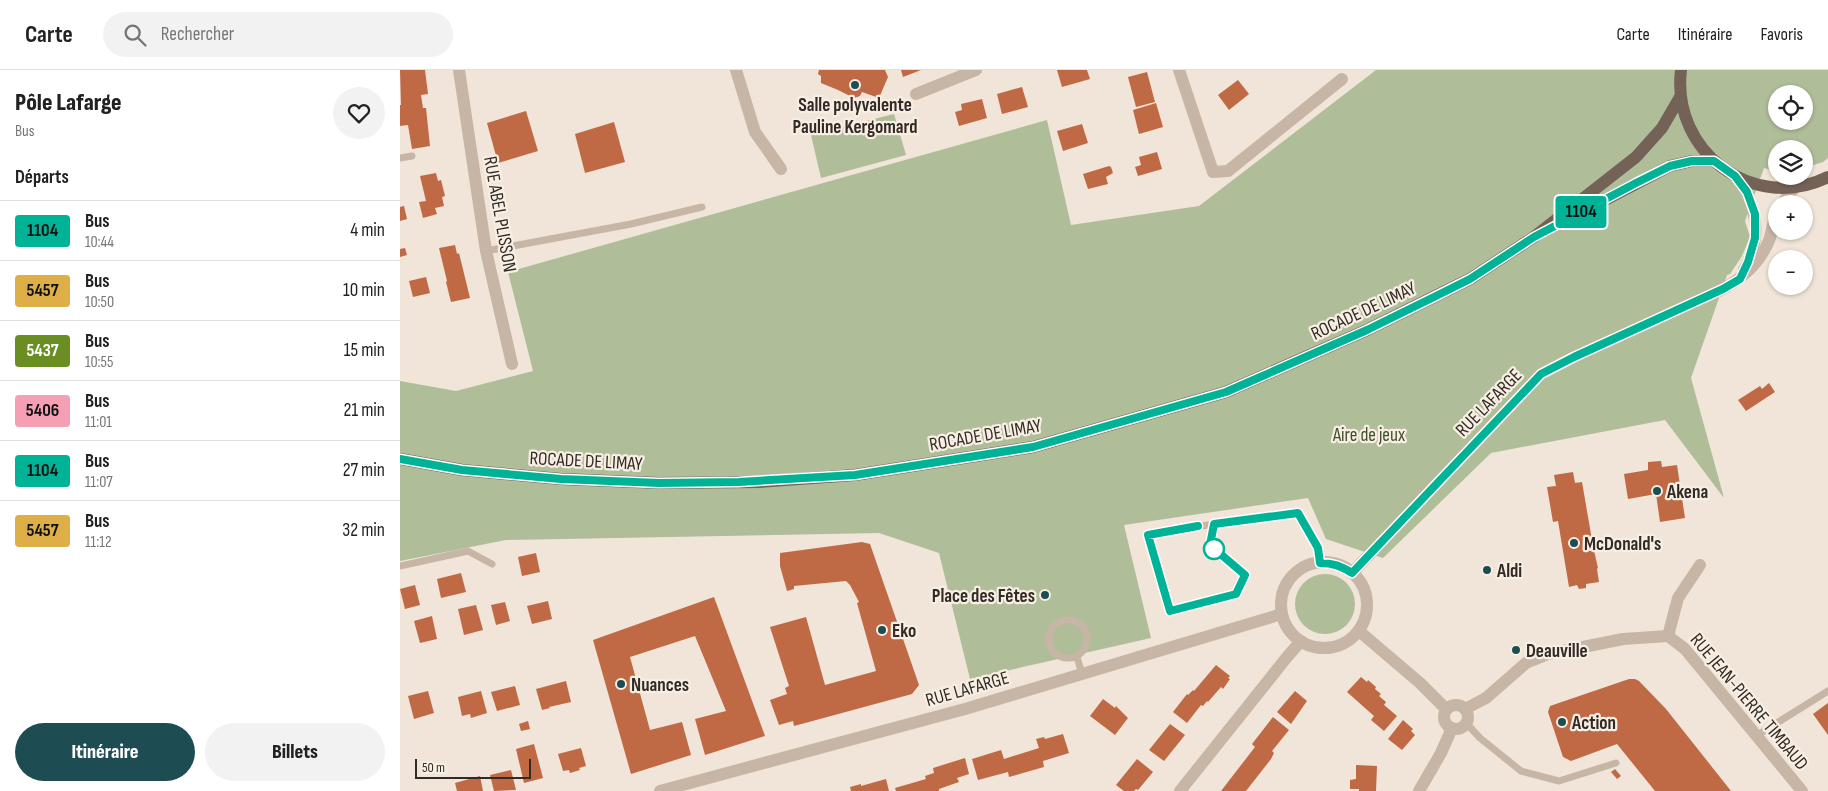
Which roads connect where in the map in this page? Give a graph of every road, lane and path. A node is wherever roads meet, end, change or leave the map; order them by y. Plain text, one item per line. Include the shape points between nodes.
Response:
1 (459, 70) edge
2 (736, 70) edge
3 (976, 70) edge
4 (1179, 70) edge
5 (1681, 70) edge
6 (1342, 79) dead end
7 (916, 94) dead end
8 (1680, 97) junction
9 (412, 156) dead end
10 (400, 158) edge
11 (1714, 161) junction
12 (781, 169) dead end
13 (1735, 176) junction
14 (1828, 177) edge
15 (1795, 187) junction
16 (1789, 195) edge
17 (702, 207) dead end
18 (1534, 237) junction
19 (1769, 240) edge
20 (486, 251) junction
21 (1740, 279) junction
22 (512, 364) dead end
23 (400, 459) edge
24 (1214, 524) junction
25 (1320, 563) junction
26 (492, 564) dead end
27 (1700, 565) dead end
28 (400, 566) edge
29 (1352, 573) junction
30 (1282, 614) junction
31 (1359, 631) junction
32 (1668, 636) junction
33 (1301, 641) junction
34 (1077, 656) junction
35 (1082, 674) junction
36 (1828, 691) edge
37 (1446, 709) junction
38 (1465, 710) junction
39 (1466, 724) junction
40 (1452, 728) junction
41 (1756, 736) junction
42 (1616, 763) dead end
43 (660, 791) edge
44 (1180, 791) edge
45 (1419, 791) edge
46 (1802, 791) edge

1 - 20 street, RUE ABEL PLISSON
2 - 12 street via 756,132
3 - 7 street
4 - 6 street via 1213,172 1228,171
5 - 8 main road
8 - 11 main road via 1691,132
8 - 18 main road, ROCADE DE LIMAY via 1662,128 1636,156
9 - 10 lane
11 - 13 main road
11 - 18 main road, ROCADE DE LIMAY via 1670,166
13 - 15 main road via 1767,186
13 - 21 street via 1747,192 1756,222 1753,249
14 - 15 main road
15 - 16 street
17 - 20 lane
18 - 23 main road, ROCADE DE LIMAY via 1470,279 1367,330 1226,392 1033,447 855,475 739,482 561,479 462,470
19 - 21 street, RUE LAFARGE via 1751,270
20 - 22 street, RUE ABEL PLISSON
21 - 29 street, RUE LAFARGE via 1541,374
24 - 24 lane via 1148,535 1170,611 1236,594 1245,575 1210,545
24 - 25 lane via 1298,513 1318,548
25 - 29 street via 1342,566
25 - 30 street via 1308,565 1290,580 1281,602
26 - 28 lane via 468,551
27 - 32 street, RUE JEAN-PIERRE TIMBAUD via 1678,598
29 - 31 street via 1360,582 1367,607
30 - 33 street via 1292,634
30 - 35 street, RUE LAFARGE
31 - 33 street via 1350,640 1332,647 1313,647
31 - 37 street
32 - 38 street, RUE JEAN-PIERRE TIMBAUD via 1623,639 1548,654 1526,663 1486,698
32 - 41 street, RUE JEAN-PIERRE TIMBAUD via 1685,649
33 - 44 street
34 - 34 lane via 1086,648 1086,630 1077,622 1059,622 1050,632 1050,645 1064,658
34 - 35 lane
35 - 43 street, RUE LAFARGE
36 - 41 lane
37 - 38 street via 1459,705
37 - 40 street via 1444,721
38 - 39 street via 1468,716
39 - 40 street
39 - 42 lane via 1521,771 1559,781
40 - 45 street
41 - 46 street, RUE JEAN-PIERRE TIMBAUD

